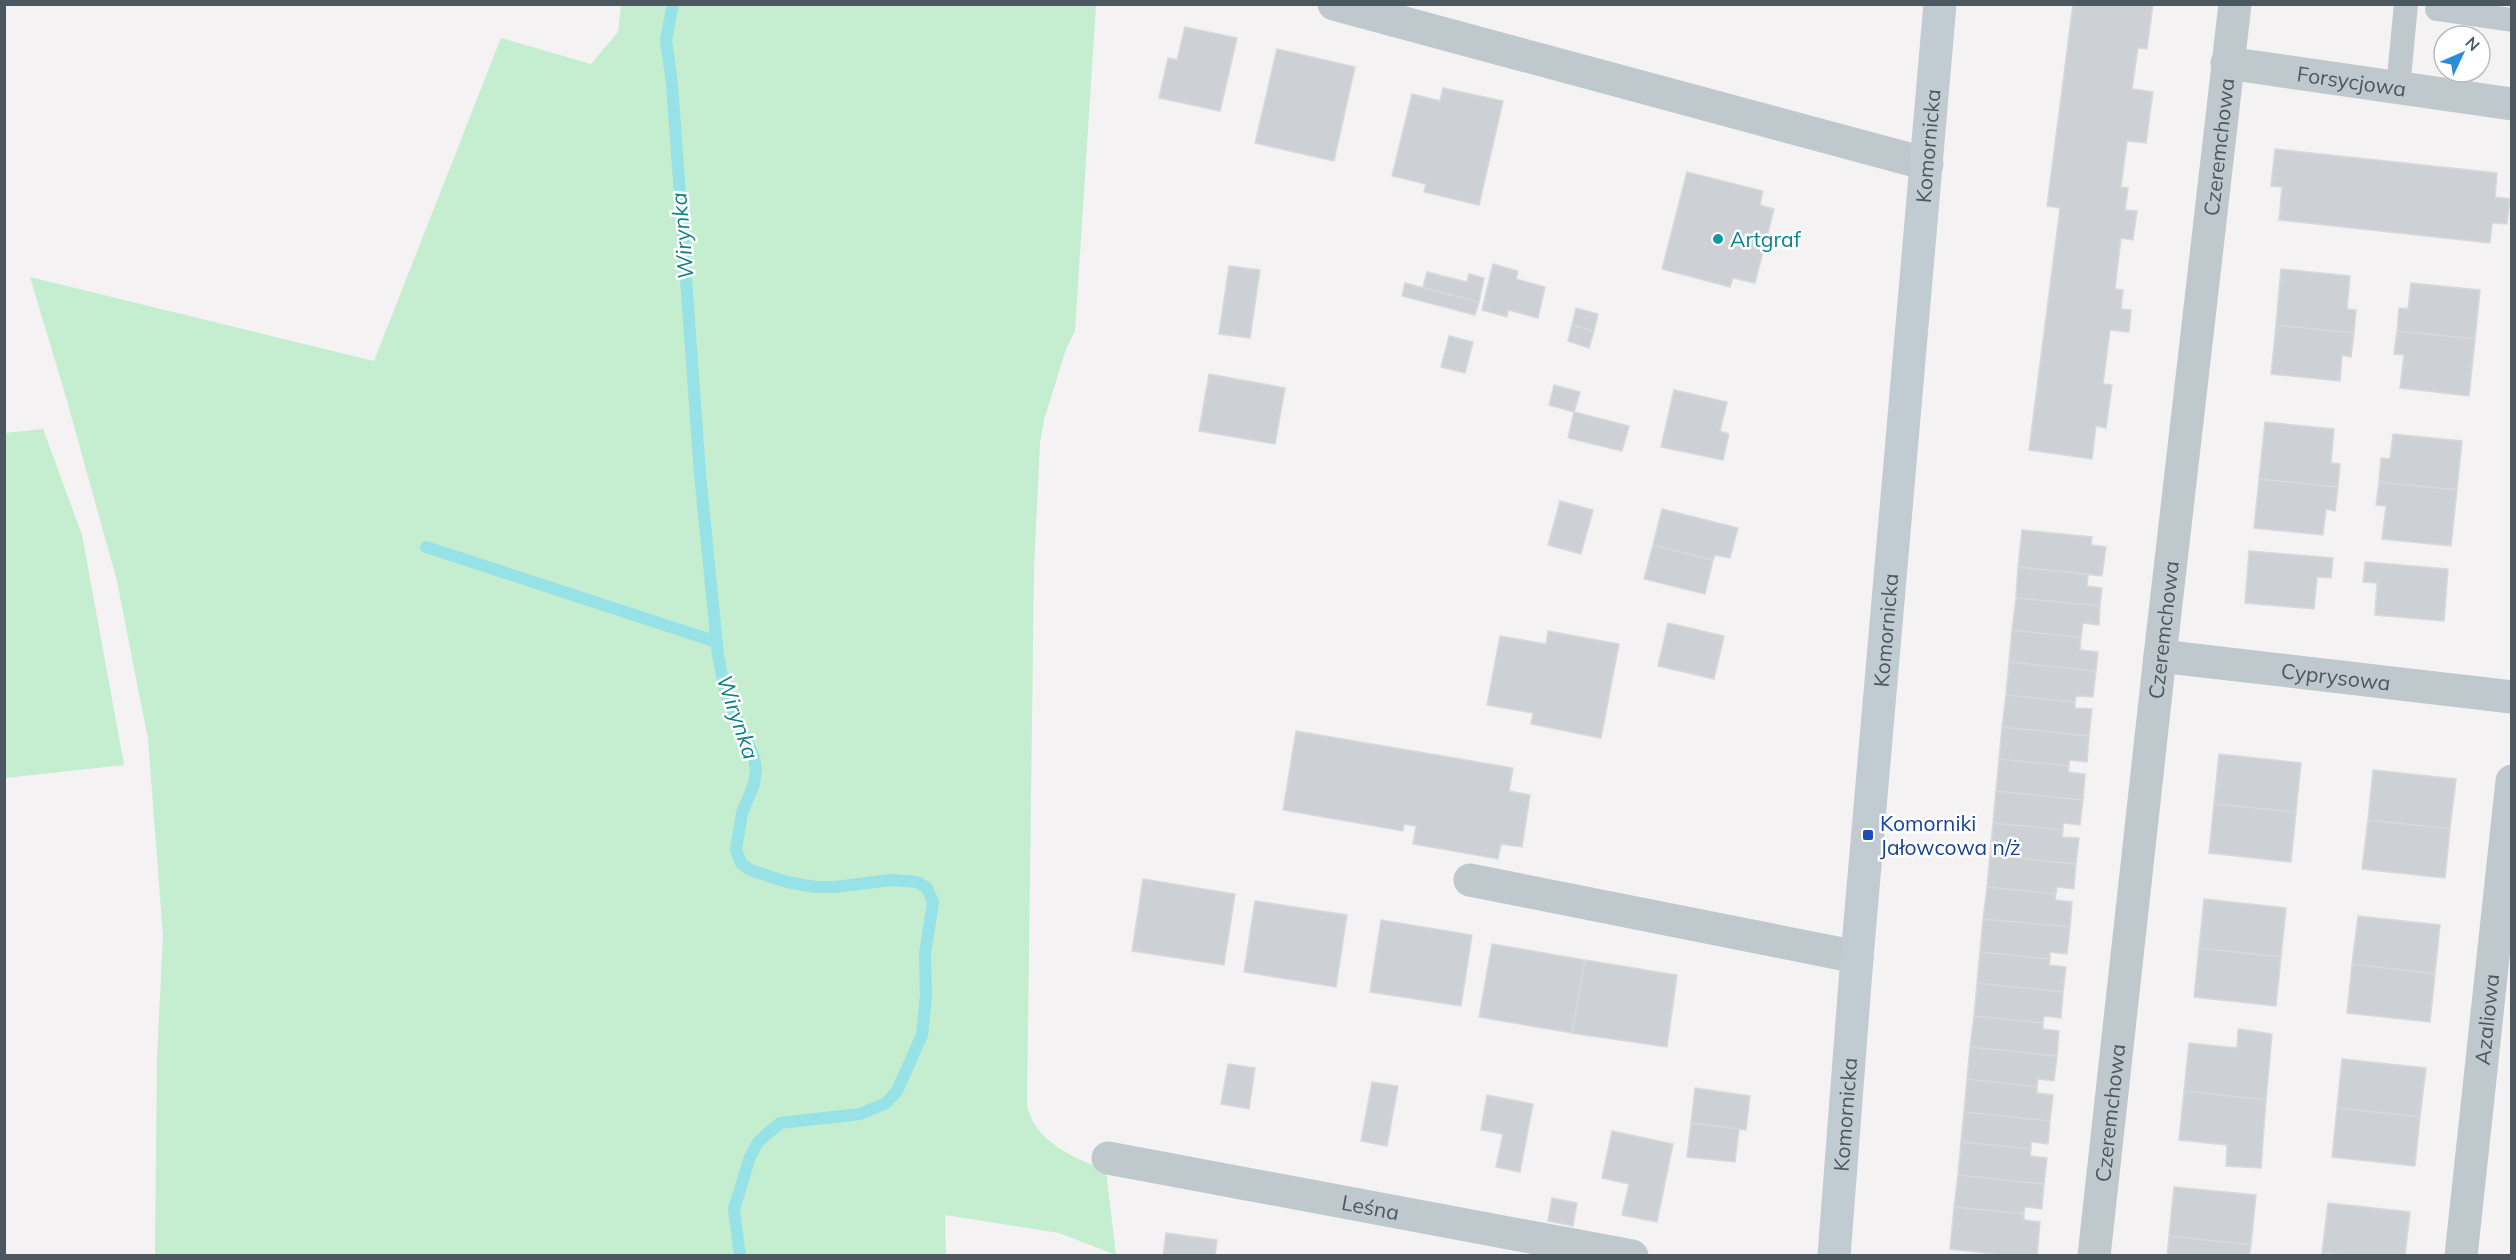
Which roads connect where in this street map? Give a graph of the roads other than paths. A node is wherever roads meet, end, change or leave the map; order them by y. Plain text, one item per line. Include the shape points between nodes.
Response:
1 (1334, 4) edge
2 (1940, 4) edge
3 (2235, 4) edge
4 (2406, 4) edge
5 (2437, 9) dead end
6 (2511, 20) edge
7 (2227, 63) junction
8 (2398, 88) junction
9 (2511, 104) edge
10 (1927, 164) junction
11 (2160, 656) junction
12 (2511, 697) edge
13 (2511, 781) edge
14 (1470, 880) dead end
15 (1857, 957) junction
16 (1108, 1158) dead end
17 (1632, 1256) edge
18 (1834, 1256) edge
19 (2094, 1256) edge
20 (2461, 1256) edge

1 - 10 street
2 - 10 street, Komornicka
3 - 7 street, Czeremchowa
4 - 8 lane
5 - 6 lane
7 - 8 street, Forsycjowa
7 - 11 street, Czeremchowa
8 - 9 street, Forsycjowa
10 - 15 street, Komornicka
11 - 12 street, Cyprysowa
11 - 19 street, Czeremchowa
13 - 20 street, Azaliowa
14 - 15 street
15 - 18 street, Komornicka
16 - 17 street, Leśna

